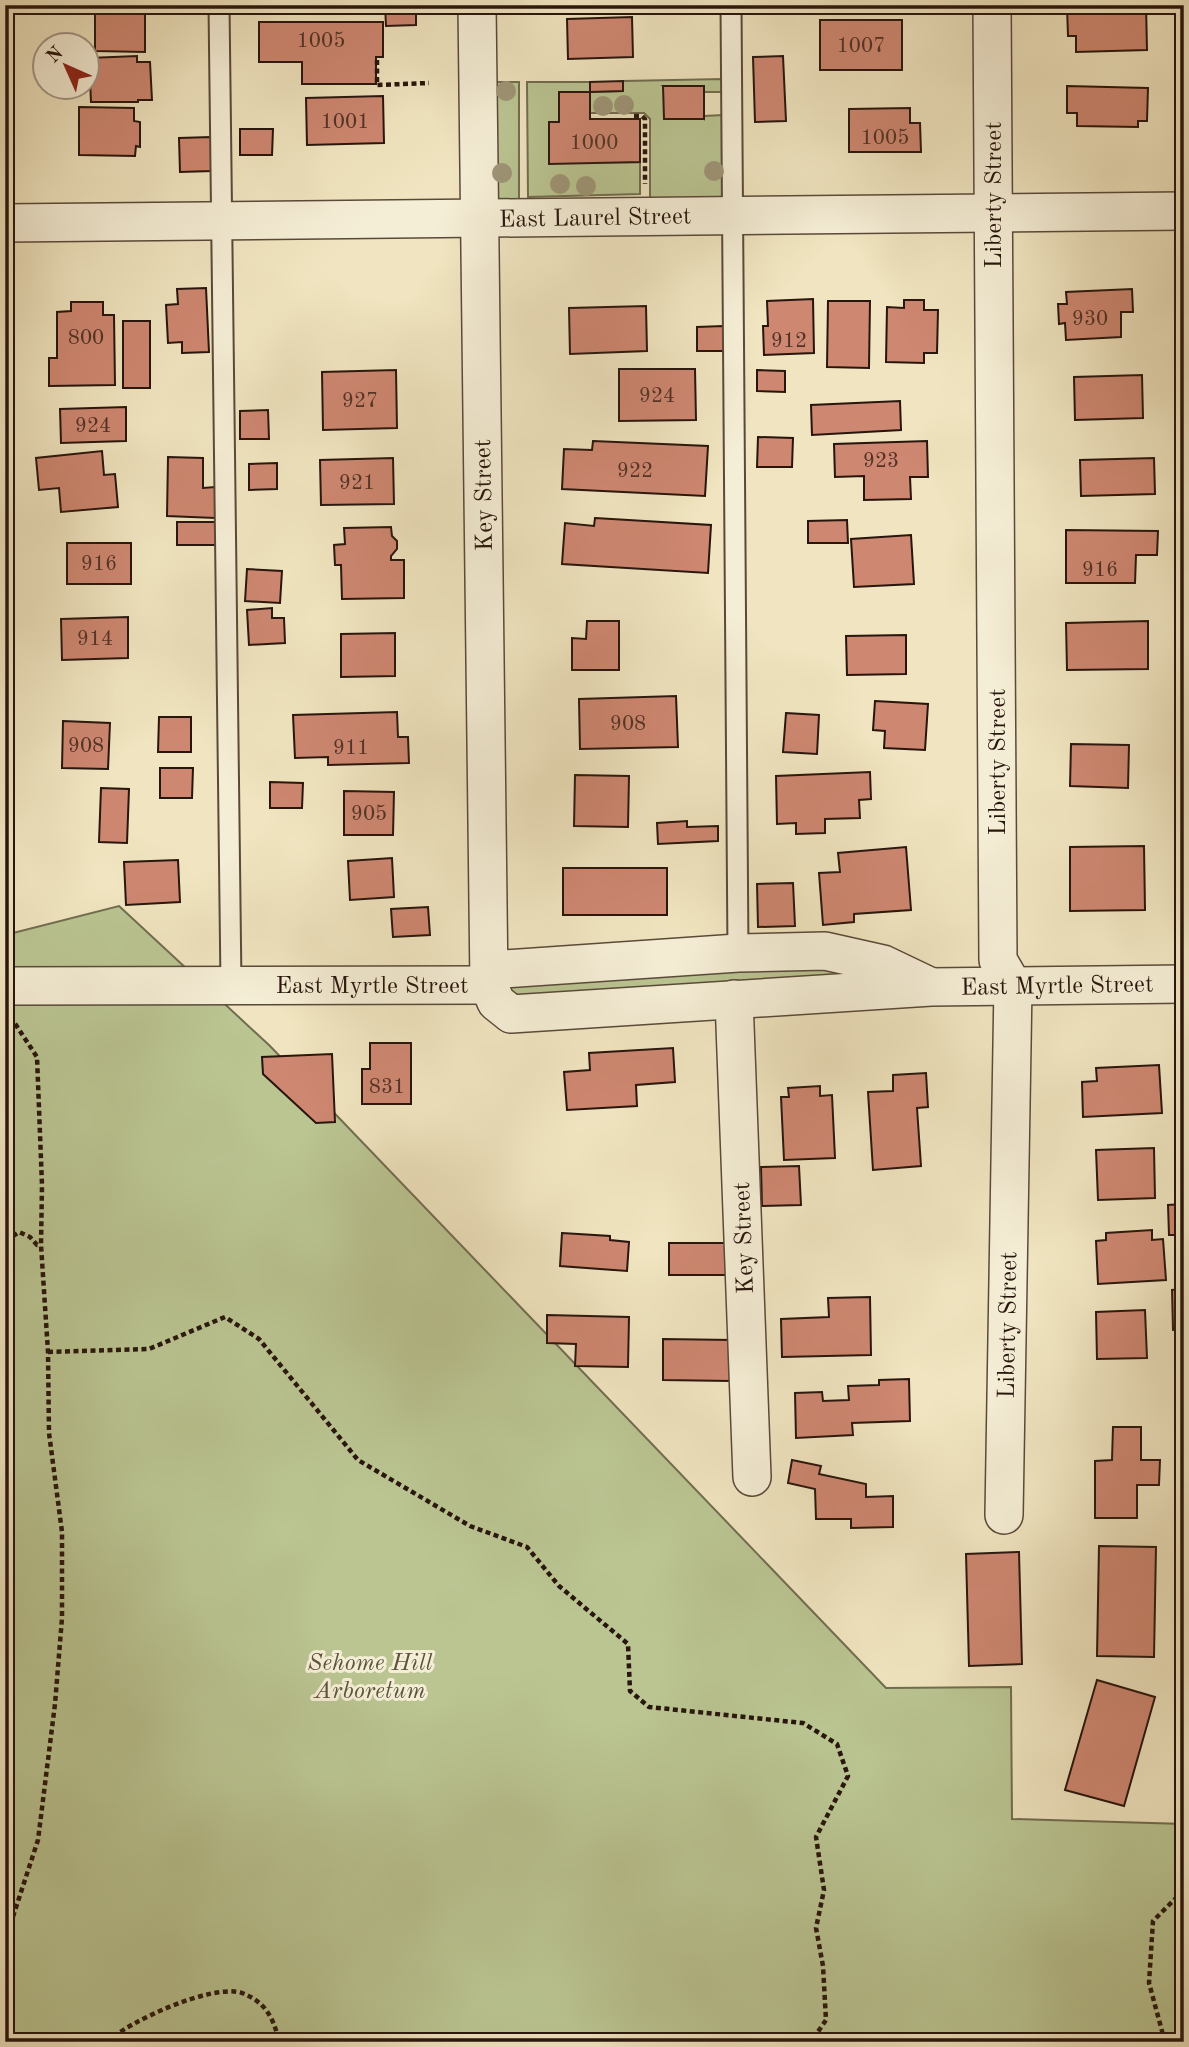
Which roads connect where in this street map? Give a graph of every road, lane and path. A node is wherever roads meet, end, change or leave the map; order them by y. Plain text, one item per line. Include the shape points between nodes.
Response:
1 (219, 5) edge
2 (477, 5) edge
3 (731, 5) edge
4 (992, 5) edge
5 (377, 60) dead end
6 (429, 83) dead end
7 (634, 116) dead end
8 (645, 163) dead end
9 (1184, 211) edge
10 (993, 213) junction
11 (733, 216) junction
12 (480, 218) junction
13 (222, 221) junction
14 (5, 223) edge
15 (738, 953) junction
16 (489, 977) junction
17 (1184, 984) edge
18 (230, 985) junction
19 (1013, 986) junction
20 (931, 987) junction
21 (6, 999) edge
22 (734, 999) junction
23 (5, 1238) edge
24 (41, 1245) junction
25 (48, 1352) junction
26 (752, 1478) dead end
27 (1004, 1515) dead end
28 (1184, 1890) edge
29 (5, 1941) edge
30 (107, 2042) edge
31 (279, 2042) edge
32 (811, 2042) edge
33 (1165, 2042) edge

1 - 13 lane
2 - 12 street, Key Street
3 - 11 lane
4 - 10 street, Liberty Street
5 - 6 path via 377,85
7 - 8 path via 645,119
9 - 10 street, East Laurel Street
10 - 11 street, East Laurel Street
10 - 19 street, Liberty Street via 998,960
11 - 12 street, East Laurel Street
11 - 15 lane
12 - 13 street, East Laurel Street
12 - 16 street, Key Street
13 - 14 street, East Laurel Street
13 - 18 lane
15 - 16 street, East Myrtle Street
15 - 20 street, East Myrtle Street via 825,951 883,964
16 - 18 street, East Myrtle Street
16 - 22 street, East Myrtle Street via 496,1002 511,1014
17 - 19 street, East Myrtle Street
18 - 21 street, East Myrtle Street
19 - 20 street, East Myrtle Street
19 - 27 street, Liberty Street
20 - 22 street, East Myrtle Street
21 - 24 path via 37,1057
22 - 26 street, Key Street
23 - 24 path via 19,1232
24 - 25 path
25 - 29 path via 49,1433 62,1532 61,1630 38,1839
25 - 32 path via 149,1349 225,1317 259,1339 358,1460 470,1526 527,1547 559,1586 628,1644 630,1691 649,1707 803,1723 837,1744 848,1776 816,1837 824,1890 816,1928 826,2020
28 - 33 path via 1153,1922 1149,1983
30 - 31 path via 159,2011 205,1994 239,1992 258,2002 274,2019

